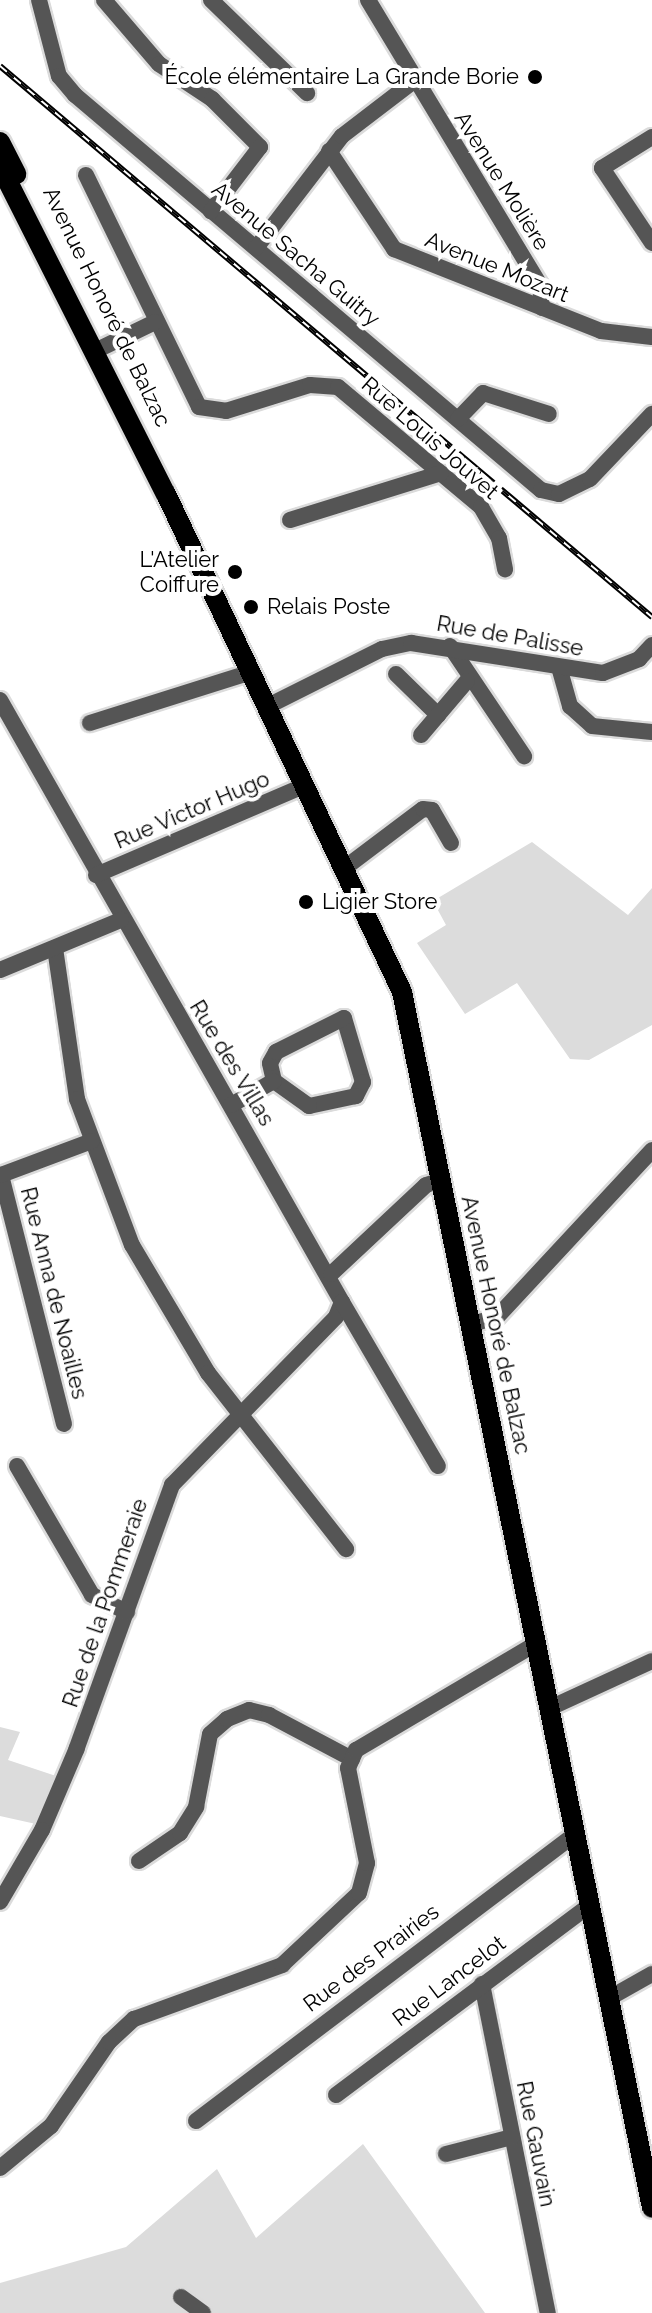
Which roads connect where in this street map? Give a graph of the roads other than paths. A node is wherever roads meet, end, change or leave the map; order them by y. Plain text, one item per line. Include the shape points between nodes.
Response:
1 (39, 0) edge
2 (104, 0) edge
3 (211, 0) edge
4 (368, 0) edge
5 (414, 81) junction
6 (307, 93) dead end
7 (652, 137) edge
8 (0, 149) edge
9 (329, 151) junction
10 (86, 175) dead end
11 (211, 211) junction
12 (652, 243) edge
13 (256, 248) junction
14 (542, 308) junction
15 (155, 322) junction
16 (652, 337) edge
17 (97, 350) junction
18 (549, 414) dead end
19 (652, 414) edge
20 (458, 419) junction
21 (441, 473) junction
22 (290, 520) dead end
23 (505, 569) dead end
24 (652, 645) edge
25 (450, 646) junction
26 (559, 667) junction
27 (252, 672) junction
28 (396, 674) dead end
29 (467, 681) junction
30 (0, 700) edge
31 (268, 706) junction
32 (438, 715) junction
33 (90, 723) dead end
34 (652, 732) edge
35 (421, 735) dead end
36 (524, 756) dead end
37 (306, 785) junction
38 (451, 843) dead end
39 (346, 867) junction
40 (96, 875) junction
41 (121, 920) junction
42 (55, 948) junction
43 (0, 970) edge
44 (274, 1081) junction
45 (231, 1105) junction
46 (92, 1141) junction
47 (652, 1150) edge
48 (441, 1180) junction
49 (331, 1274) junction
50 (342, 1302) junction
51 (472, 1324) junction
52 (241, 1415) junction
53 (64, 1424) dead end
54 (17, 1466) dead end
55 (438, 1466) dead end
56 (346, 1549) dead end
57 (127, 1612) junction
58 (537, 1643) junction
59 (652, 1661) edge
60 (550, 1708) junction
61 (352, 1759) junction
62 (575, 1834) junction
63 (139, 1861) dead end
64 (0, 1902) edge
65 (590, 1905) junction
66 (652, 1974) edge
67 (482, 1984) junction
68 (611, 1997) junction
69 (336, 2095) dead end
70 (196, 2121) dead end
71 (512, 2137) junction
72 (446, 2154) dead end
73 (0, 2168) edge
74 (652, 2208) edge
75 (181, 2297) dead end
76 (203, 2313) edge
77 (548, 2313) edge

1 - 11 street, Avenue Sacha Guitry via 59,76
2 - 11 street via 159,64 212,99 260,147
3 - 6 street
4 - 5 street, Avenue Molière
5 - 9 street
5 - 14 street, Avenue Molière via 540,285
7 - 12 street via 602,168
8 - 17 main road, Avenue Honoré de Balzac
9 - 13 street
9 - 14 street, Avenue Mozart via 394,249
10 - 15 street, Rue Louis Jouvet
11 - 13 street, Avenue Sacha Guitry
13 - 20 street, Avenue Sacha Guitry
14 - 16 street, Avenue Mozart via 601,331
15 - 17 street
15 - 21 street, Rue Louis Jouvet via 194,401 206,411 330,384
17 - 27 main road, Avenue Honoré de Balzac
18 - 20 street via 483,393
19 - 20 street, Avenue Sacha Guitry via 575,489 541,490
21 - 22 street
21 - 23 street, Rue Louis Jouvet via 493,524
24 - 26 street, Rue de Palisse via 621,670
25 - 26 street, Rue de Palisse
25 - 29 street
25 - 31 street, Rue de Palisse via 382,649
26 - 34 street via 570,706 592,726
27 - 31 main road, Avenue Honoré de Balzac
27 - 33 street
28 - 32 street
29 - 32 street
29 - 36 street
30 - 40 street, Rue des Villas
31 - 37 main road, Avenue Honoré de Balzac
32 - 35 street
37 - 39 main road, Avenue Honoré de Balzac
37 - 40 street, Rue Victor Hugo
38 - 39 street via 432,810 423,809
39 - 48 main road, Avenue Honoré de Balzac via 402,992
40 - 41 street, Rue des Villas
41 - 42 street
41 - 45 street, Rue des Villas
42 - 43 street
42 - 46 street via 77,1099
44 - 44 street via 309,1106 356,1096 363,1082 344,1018 276,1052
44 - 45 street
45 - 49 street, Rue des Villas
46 - 52 street via 132,1245
46 - 53 street, Rue Anna de Noailles via 1,1175
47 - 51 street via 497,1317
48 - 49 street via 426,1185
48 - 51 main road, Avenue Honoré de Balzac
49 - 50 street
50 - 52 street, Rue de la Pommeraie via 336,1317
50 - 55 street
51 - 58 main road, Avenue Honoré de Balzac
52 - 56 street
52 - 57 street, Rue de la Pommeraie via 172,1485
54 - 57 street via 92,1595
57 - 64 street, Rue de la Pommeraie via 42,1830
58 - 60 main road, Avenue Honoré de Balzac
58 - 61 street via 512,1651
59 - 60 street
60 - 62 main road, Avenue Honoré de Balzac
61 - 63 street via 269,1715 249,1710 227,1719 210,1734 188,1820 157,1853
61 - 73 street via 348,1768 367,1863 359,1893 282,1965 134,2019 109,2042 51,2126
62 - 65 main road, Avenue Honoré de Balzac
62 - 70 street, Rue des Prairies
65 - 67 street, Rue Lancelot
65 - 68 main road, Avenue Honoré de Balzac
66 - 68 street
67 - 69 street, Rue Lancelot
67 - 71 street, Rue Gauvain
68 - 74 main road, Avenue Honoré de Balzac
71 - 72 street
71 - 77 street, Rue Gauvain
75 - 76 street

